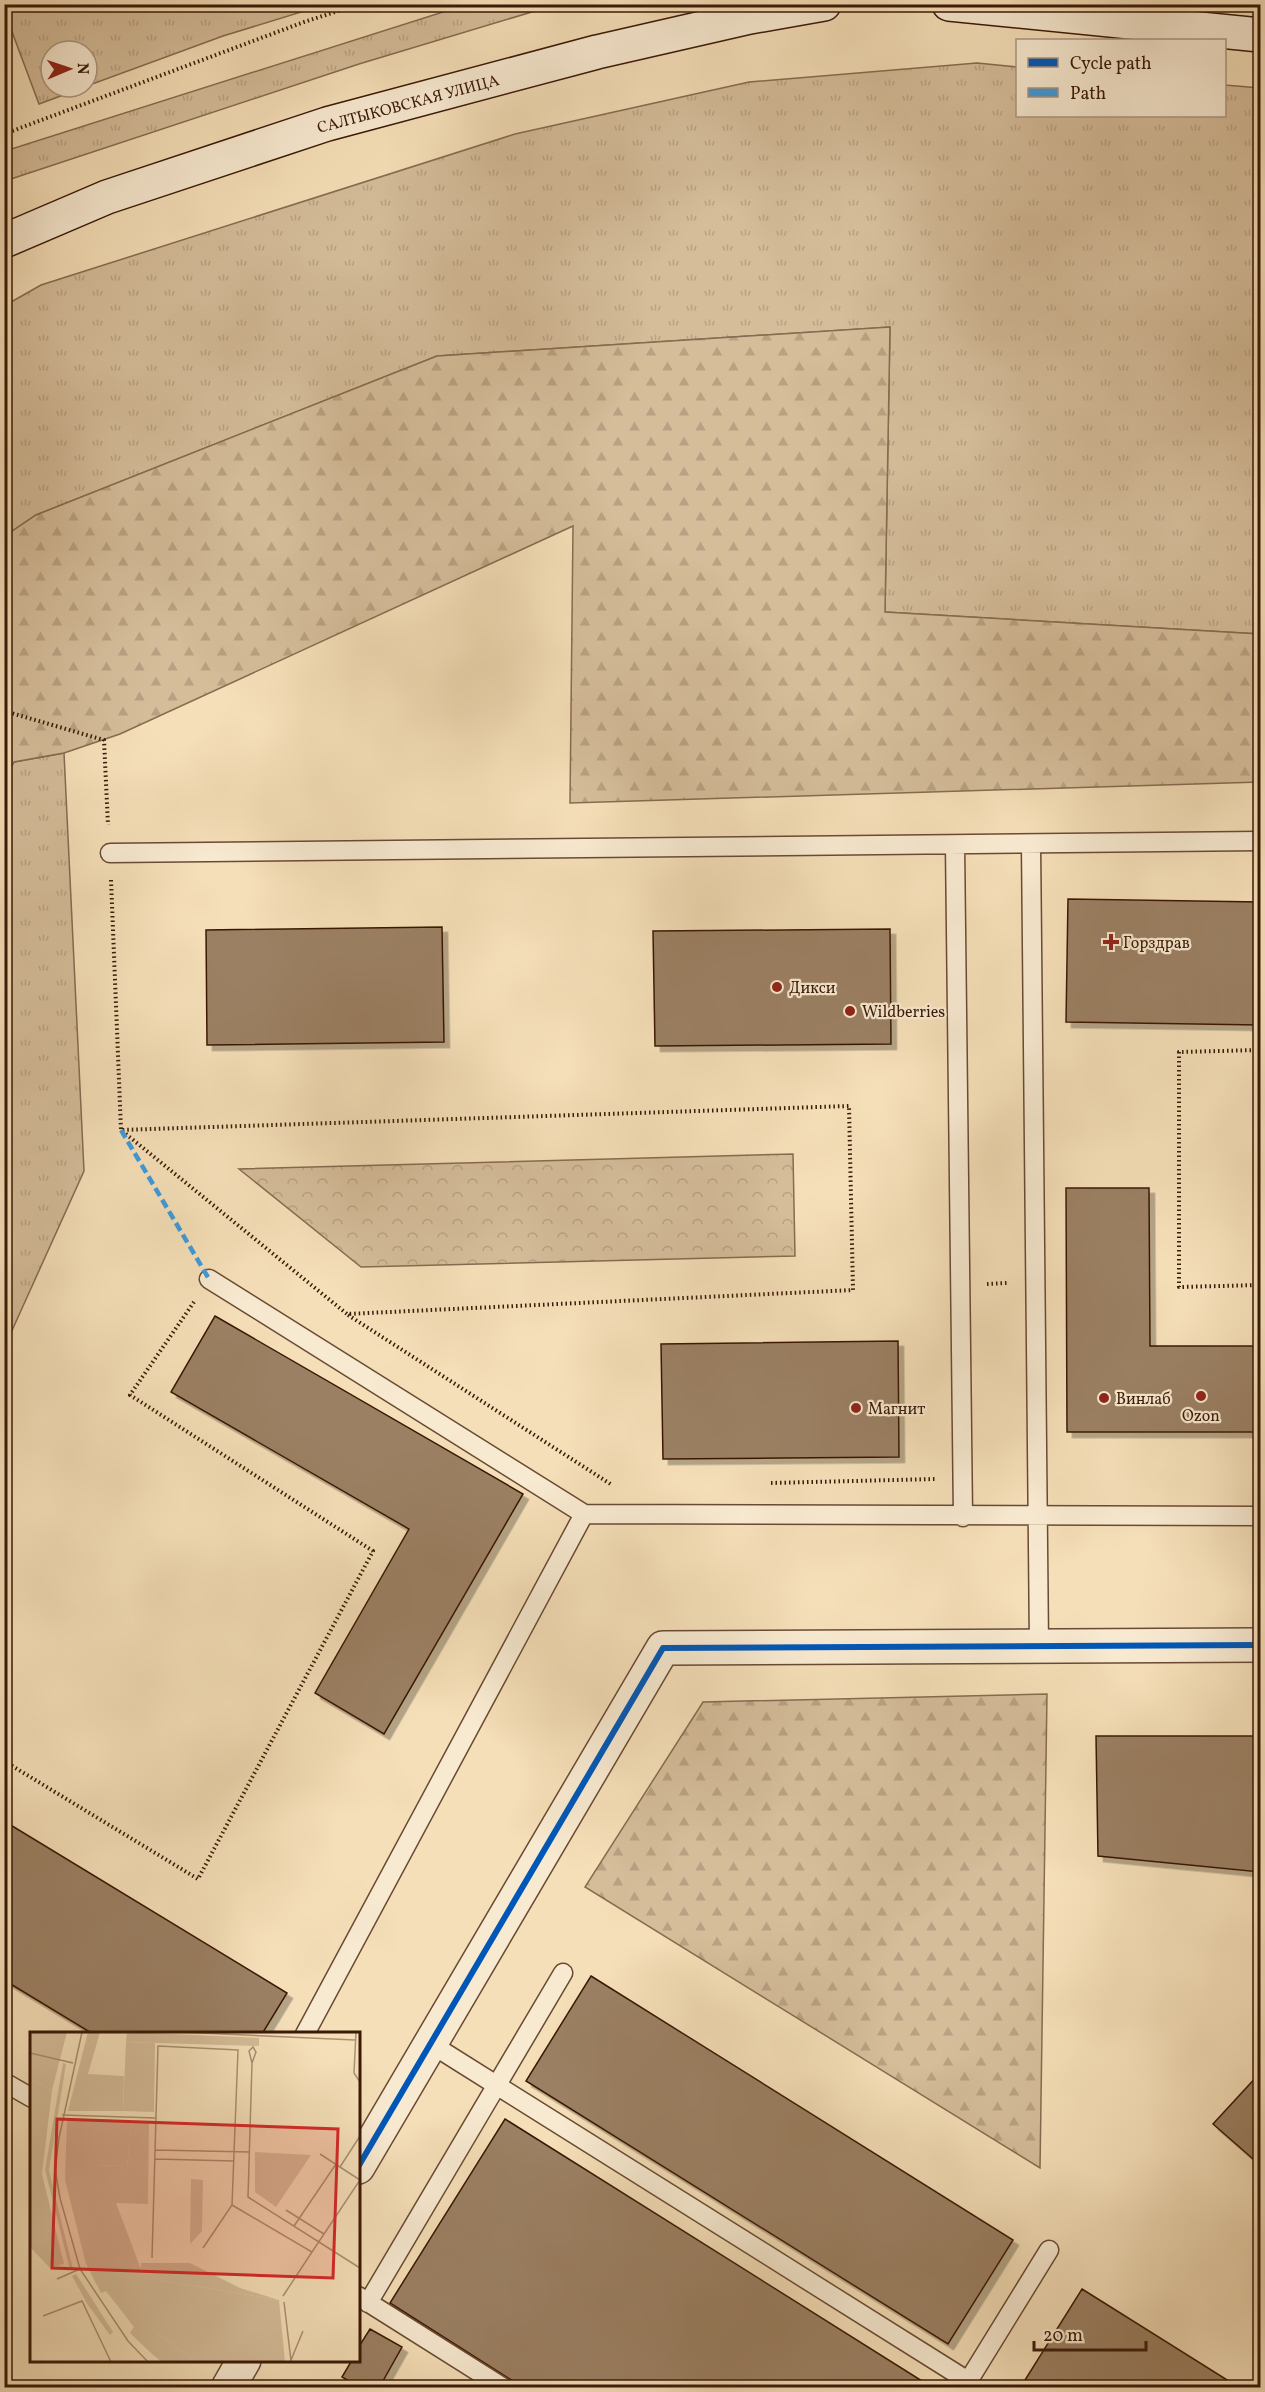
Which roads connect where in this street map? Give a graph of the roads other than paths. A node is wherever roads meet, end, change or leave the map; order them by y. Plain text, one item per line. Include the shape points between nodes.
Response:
1 (824, 4) edge
2 (949, 4) edge
3 (1260, 35) edge
4 (4, 241) edge
5 (1260, 841) edge
6 (1031, 844) junction
7 (956, 845) junction
8 (110, 853) road end
9 (209, 1279) road end
10 (584, 1514) junction
11 (1036, 1515) junction
12 (1260, 1516) edge
13 (963, 1517) junction
14 (1260, 1645) edge
15 (1039, 1646) junction
16 (563, 1973) dead end
17 (306, 2032) edge
18 (431, 2044) junction
19 (4, 2082) edge
20 (496, 2084) junction
21 (30, 2097) edge
22 (360, 2164) edge
23 (1049, 2250) dead end
24 (363, 2299) edge
25 (243, 2362) edge
26 (966, 2384) edge
27 (228, 2388) edge
28 (504, 2388) edge

1 - 4 street, САЛТЫКОВСКАЯ УЛИЦА via 597,52 327,124 106,197
2 - 3 street
5 - 6 lane
6 - 7 lane
6 - 11 lane
7 - 8 lane
7 - 13 lane
9 - 10 lane
10 - 13 lane
10 - 17 lane
11 - 12 lane
11 - 13 lane
11 - 15 lane
14 - 15 street
15 - 18 street via 663,1648
16 - 20 lane
18 - 20 lane
18 - 22 street
19 - 21 lane
20 - 24 lane
20 - 26 lane
23 - 26 lane
24 - 28 lane
25 - 27 street

